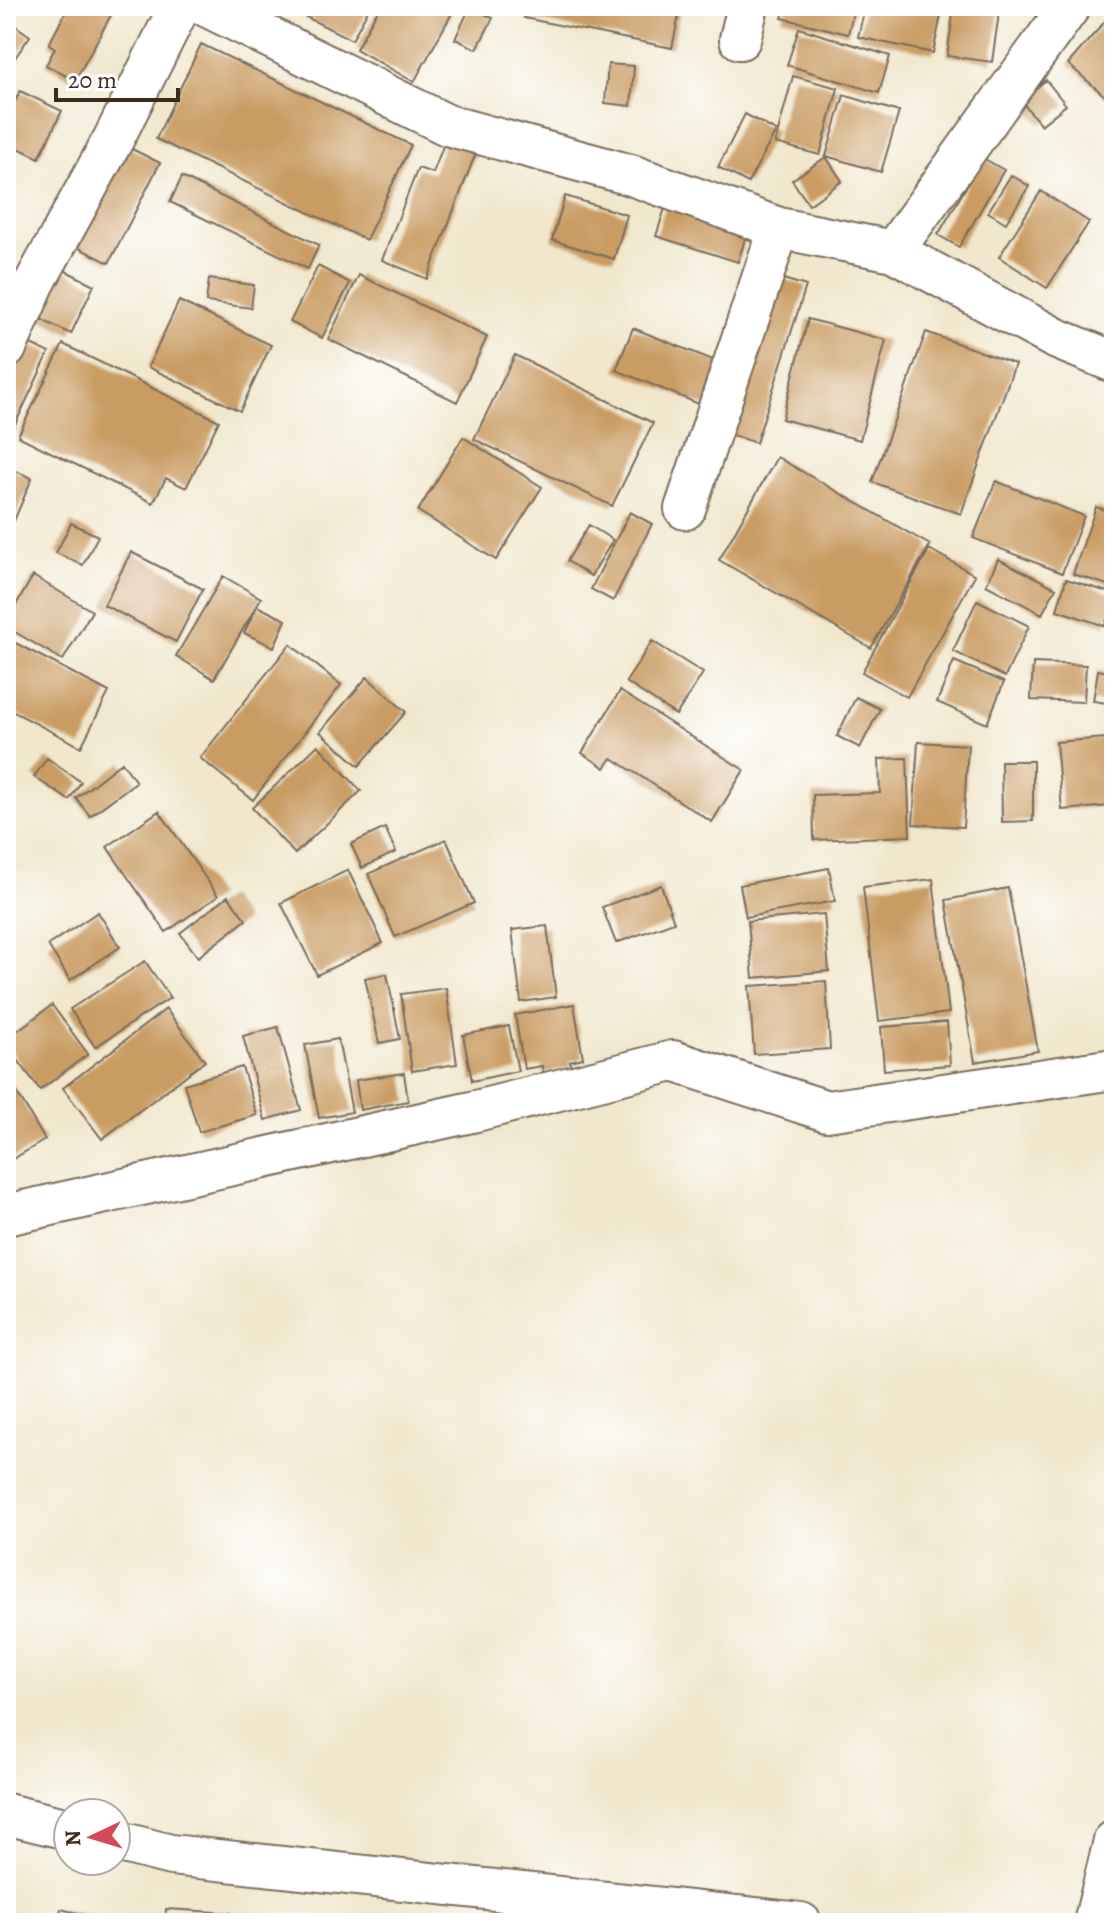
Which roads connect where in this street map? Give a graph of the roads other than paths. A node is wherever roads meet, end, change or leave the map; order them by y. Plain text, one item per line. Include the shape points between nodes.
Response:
1 (180, 6) edge
2 (206, 6) edge
3 (1070, 6) edge
4 (779, 228) junction
5 (893, 251) junction
6 (6, 348) edge
7 (1114, 362) edge
8 (685, 509) dead end
9 (1114, 1069) edge
10 (6, 1215) edge
11 (6, 1814) edge
12 (52, 1825) edge
13 (1114, 1841) edge
14 (132, 1845) edge
15 (801, 1923) edge
16 (1094, 1923) edge

1 - 6 street via 34,284
2 - 4 street via 447,125 631,175
3 - 5 street
4 - 5 street
4 - 8 street
5 - 7 street via 1055,338
9 - 10 street via 827,1111 673,1061 476,1111
11 - 12 street
13 - 16 street
14 - 15 street via 171,1855

